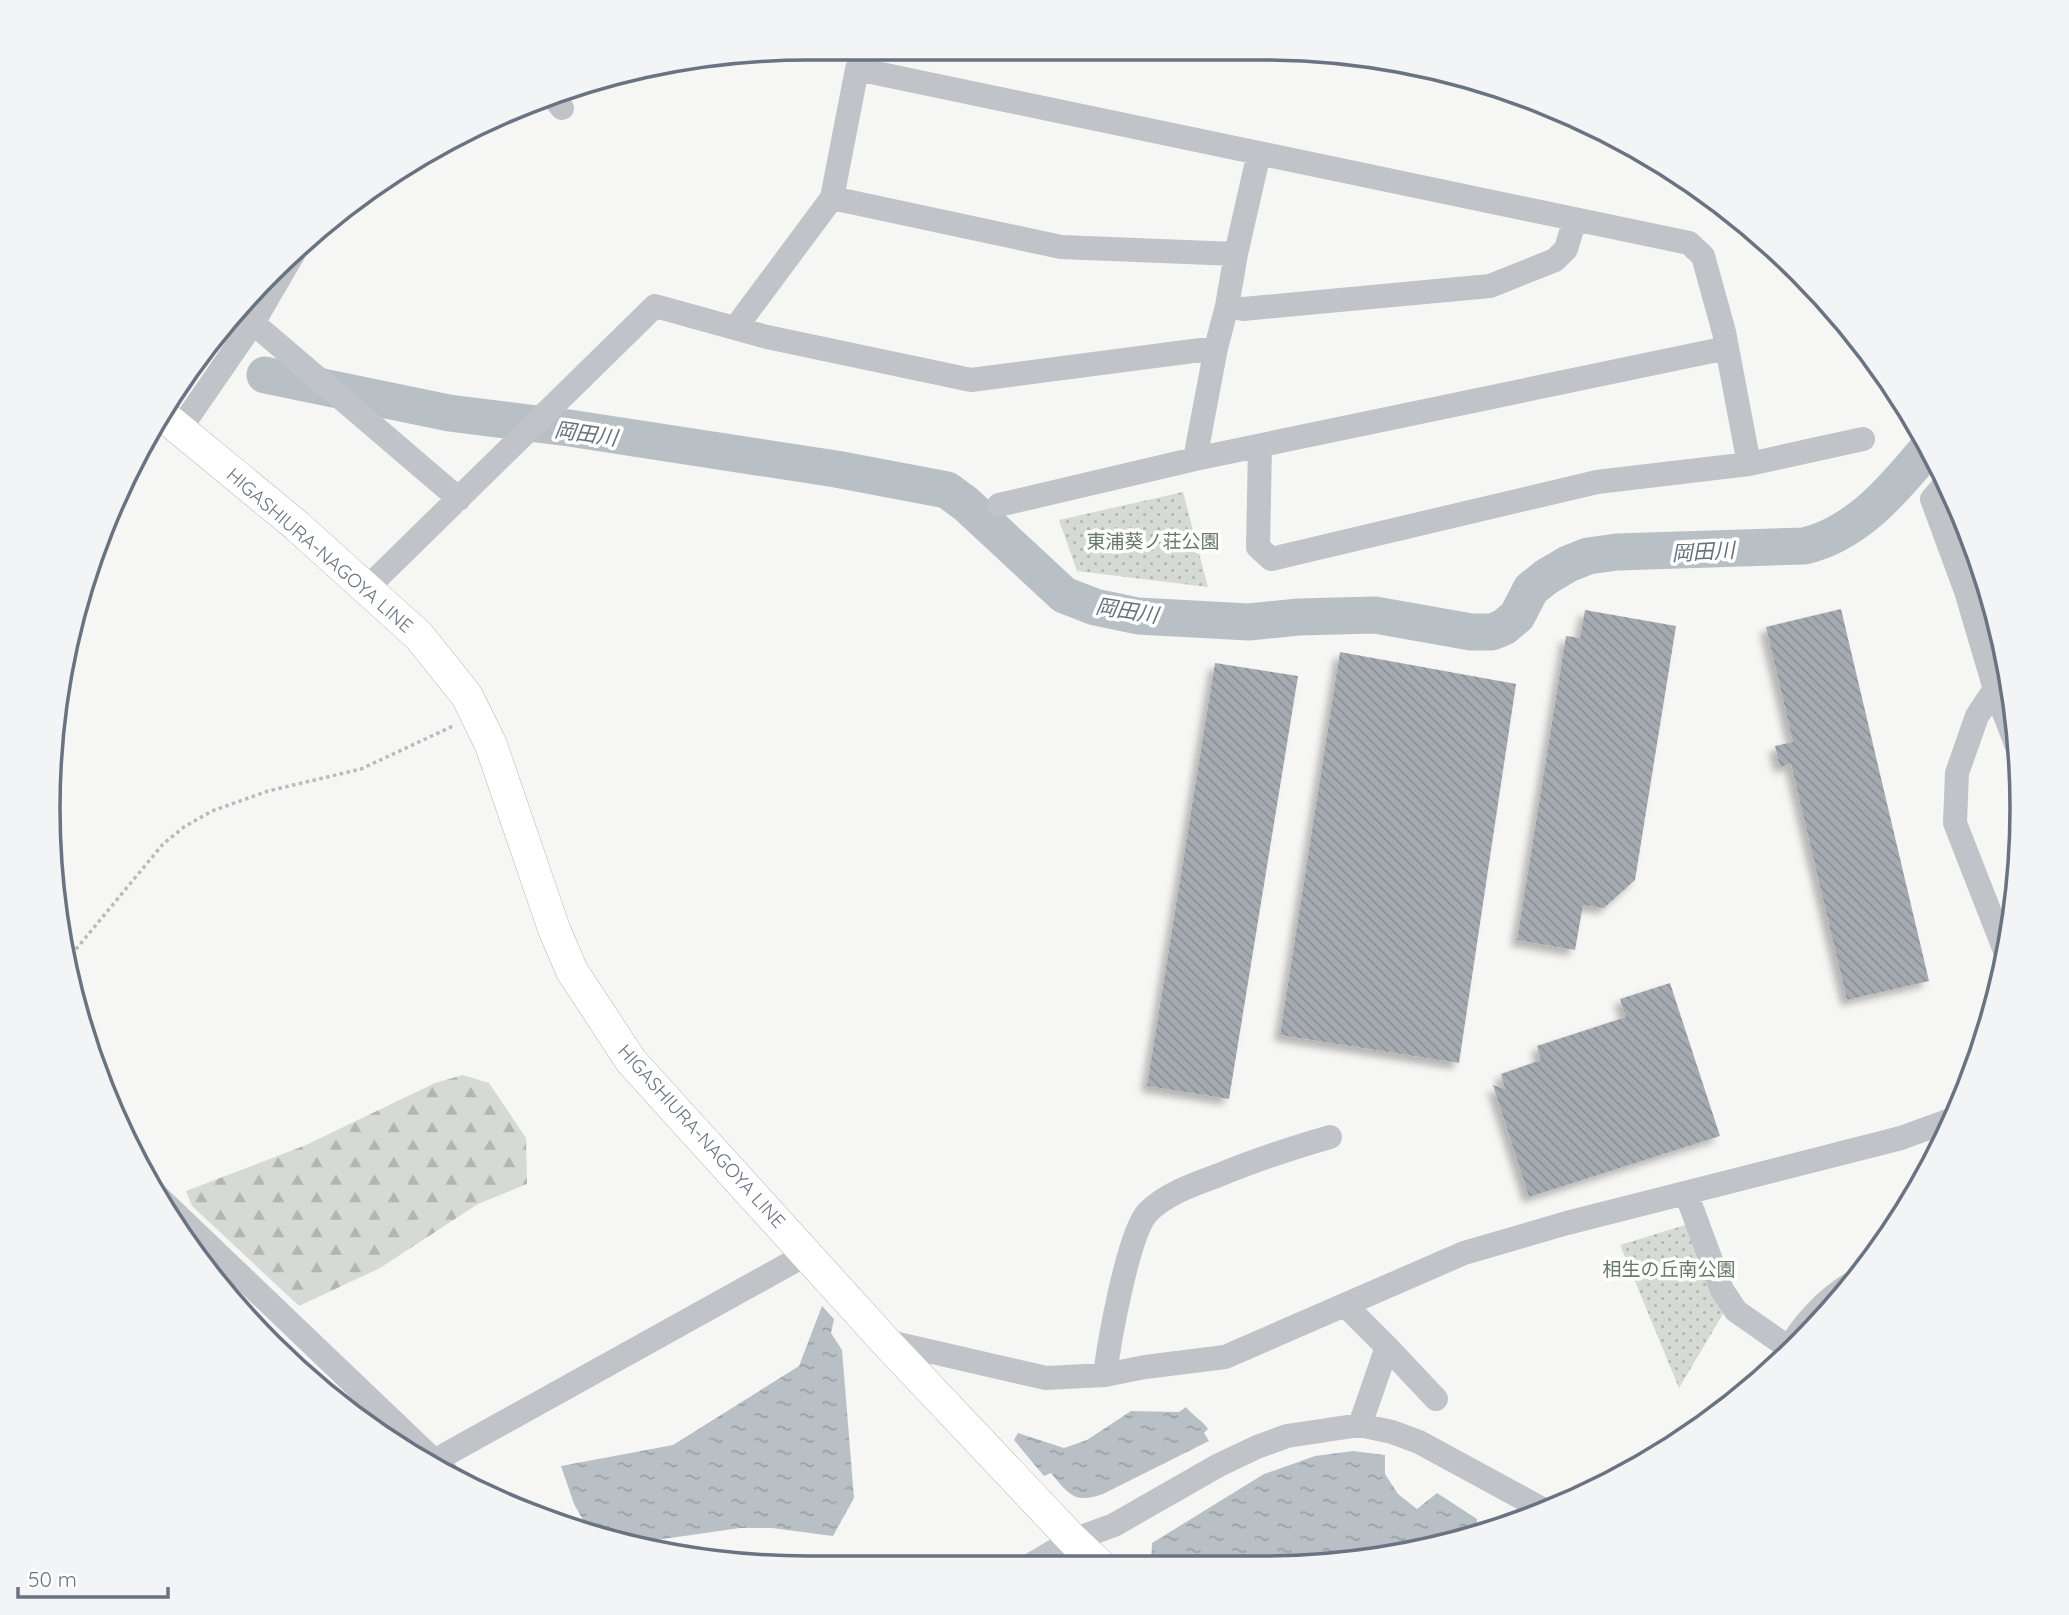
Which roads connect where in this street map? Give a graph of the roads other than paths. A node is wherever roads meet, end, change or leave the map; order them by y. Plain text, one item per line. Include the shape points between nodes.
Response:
1 (1259, 153) junction
2 (832, 198) junction
3 (1575, 219) junction
4 (1236, 254) junction
5 (259, 300) edge
6 (1227, 306) junction
7 (246, 317) edge
8 (736, 327) junction
9 (1216, 348) junction
10 (1727, 348) junction
11 (170, 421) edge
12 (1863, 439) dead end
13 (1260, 447) junction
14 (1195, 459) junction
15 (1749, 464) junction
16 (1939, 492) edge
17 (459, 499) junction
18 (999, 505) dead end
19 (367, 588) junction
20 (1995, 689) junction
21 (2003, 710) edge
22 (1998, 934) edge
23 (1939, 1124) edge
24 (1330, 1137) dead end
25 (1686, 1193) junction
26 (187, 1225) edge
27 (807, 1254) junction
28 (1345, 1305) junction
29 (885, 1341) junction
30 (1780, 1346) edge
31 (1387, 1347) junction
32 (1105, 1376) junction
33 (1436, 1399) dead end
34 (1360, 1425) junction
35 (419, 1446) edge
36 (448, 1463) edge
37 (1534, 1504) edge
38 (1073, 1540) junction
39 (1046, 1556) edge
40 (1090, 1556) edge

1 - 2 street via 858,69
1 - 3 street
1 - 4 street
2 - 4 street via 1061,247
2 - 8 street
3 - 6 street via 1566,249 1555,260 1490,286 1243,309
3 - 10 street via 1694,246 1703,256
4 - 6 street
5 - 7 street
6 - 9 street
7 - 11 street
7 - 17 street
8 - 9 street via 971,380
8 - 17 street via 655,306
9 - 14 street
10 - 13 street
10 - 15 street
11 - 19 main road, HIGASHIURA-NAGOYA LINE
12 - 15 street
13 - 14 street
13 - 15 street via 1258,547 1270,559 1597,482
14 - 18 street
16 - 20 street via 1933,499
17 - 19 street
19 - 27 main road, HIGASHIURA-NAGOYA LINE via 419,636 467,696 491,745 554,929 578,982 631,1061
20 - 21 street
20 - 22 street via 1977,716 1956,773 1955,823
23 - 25 street
24 - 32 street via 1186,1187 1147,1213 1135,1232
25 - 28 street via 1464,1253
25 - 30 street via 1722,1290 1736,1311
26 - 35 street
27 - 29 main road, HIGASHIURA-NAGOYA LINE
27 - 36 street
28 - 31 street
28 - 32 street via 1225,1357
29 - 32 street via 1046,1378
29 - 38 main road, HIGASHIURA-NAGOYA LINE
31 - 33 street
31 - 34 street
34 - 37 street via 1419,1442
34 - 38 street via 1287,1436 1257,1447 1114,1525
38 - 39 street
38 - 40 main road, HIGASHIURA-NAGOYA LINE

